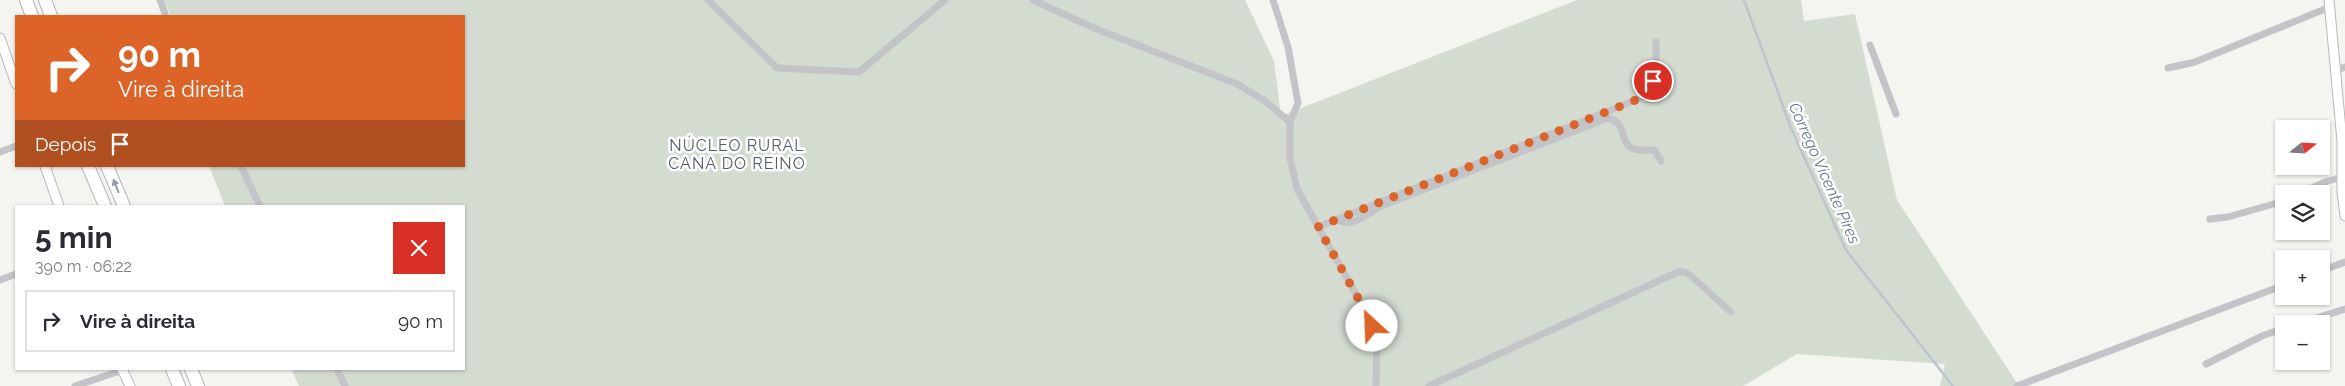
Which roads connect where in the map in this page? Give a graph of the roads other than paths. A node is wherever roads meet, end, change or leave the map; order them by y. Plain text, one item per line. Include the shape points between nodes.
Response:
1 (26, 0) edge
2 (45, 0) edge
3 (160, 0) edge
4 (708, 0) edge
5 (945, 0) edge
6 (1033, 0) edge
7 (1273, 0) edge
8 (2330, 4) edge
9 (32, 15) edge
10 (51, 15) edge
11 (166, 15) edge
12 (0, 38) edge
13 (1656, 42) dead end
14 (1870, 44) dead end
15 (2345, 67) edge
16 (2168, 68) dead end
17 (2335, 71) junction
18 (15, 81) edge
19 (1896, 114) dead end
20 (1290, 122) junction
21 (2344, 140) edge
22 (15, 146) edge
23 (0, 152) edge
24 (1661, 161) dead end
25 (45, 167) edge
26 (88, 167) edge
27 (108, 167) edge
28 (241, 167) edge
29 (2342, 178) junction
30 (2319, 185) edge
31 (2275, 204) edge
32 (59, 205) edge
33 (105, 205) edge
34 (124, 205) edge
35 (260, 205) edge
36 (2345, 216) edge
37 (2210, 219) dead end
38 (1338, 220) junction
39 (1318, 227) junction
40 (2345, 262) edge
41 (2330, 268) edge
42 (15, 274) edge
43 (0, 280) edge
44 (2275, 288) edge
45 (2345, 309) edge
46 (1731, 312) dead end
47 (2325, 315) edge
48 (2275, 331) edge
49 (2206, 364) dead end
50 (123, 370) edge
51 (172, 370) edge
52 (191, 370) edge
53 (337, 370) edge
54 (75, 386) edge
55 (130, 386) edge
56 (179, 386) edge
57 (198, 386) edge
58 (345, 386) edge
59 (1376, 386) edge
60 (1429, 386) edge
61 (2017, 386) edge

1 - 9 highway
2 - 10 highway
3 - 11 street
4 - 5 street via 777,68 859,72
6 - 20 street via 1094,28 1237,84
7 - 20 street via 1288,47 1298,103
8 - 16 street via 2194,62
8 - 17 street
12 - 18 street
13 - 38 street via 1653,81 1647,94
14 - 19 street
15 - 17 street
17 - 21 street
20 - 39 street via 1292,174
21 - 29 street
22 - 23 street
24 - 38 street via 1654,150 1630,147 1620,123 1608,118 1379,207 1355,222
25 - 32 street
26 - 33 highway
34 -> 27 highway
28 - 35 street
29 - 30 street
29 - 36 street
31 - 37 street
38 - 39 street
39 - 59 street via 1367,314 1377,339
40 - 41 street
42 - 43 street
44 - 61 street
45 - 47 street
46 - 60 street via 1691,276 1678,272
48 - 49 street
50 - 54 street
50 - 55 street
51 - 56 highway
52 - 57 highway
53 - 58 street

